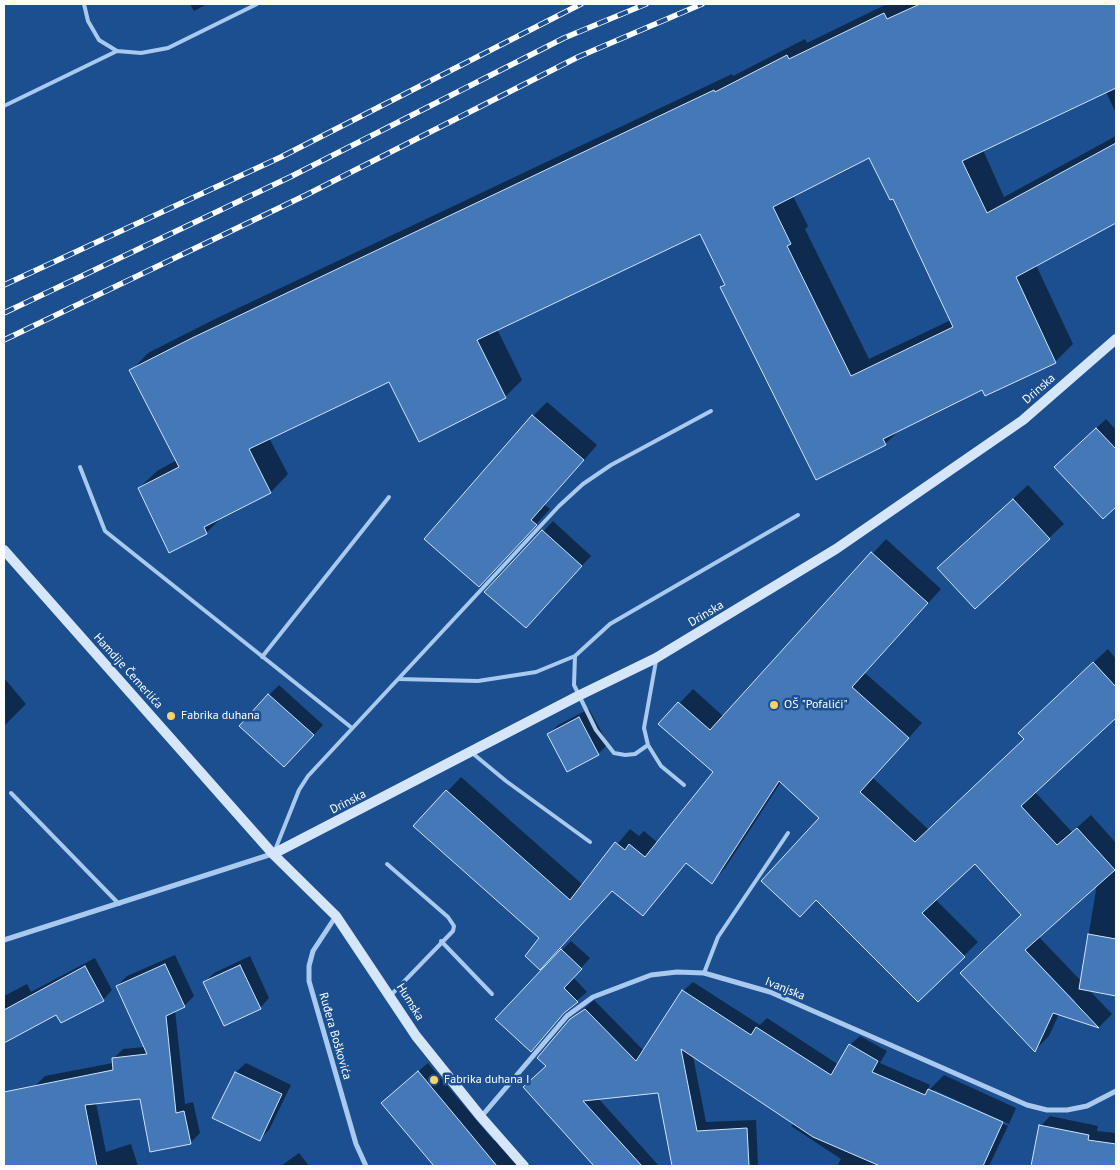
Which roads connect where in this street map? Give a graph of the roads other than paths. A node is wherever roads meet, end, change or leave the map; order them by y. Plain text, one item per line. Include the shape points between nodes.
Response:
1 (84, 4) edge
2 (257, 4) edge
3 (118, 51) junction
4 (4, 106) edge
5 (1116, 339) edge
6 (712, 411) dead end
7 (80, 467) dead end
8 (389, 497) dead end
9 (798, 515) dead end
10 (4, 550) edge
11 (575, 656) junction
12 (262, 657) junction
13 (656, 658) junction
14 (398, 678) junction
15 (578, 696) junction
16 (352, 728) junction
17 (648, 746) junction
18 (471, 752) junction
19 (684, 785) dead end
20 (11, 793) dead end
21 (788, 833) dead end
22 (590, 842) dead end
23 (273, 854) junction
24 (388, 864) dead end
25 (119, 904) junction
26 (336, 916) junction
27 (4, 940) edge
28 (441, 942) junction
29 (704, 974) junction
30 (492, 994) dead end
31 (391, 996) junction
32 (1116, 1091) edge
33 (481, 1118) junction
34 (366, 1166) edge
35 (524, 1166) edge

1 - 3 lane via 88,21 99,40
2 - 3 lane via 168,48 141,54
3 - 4 lane
5 - 13 main road, Drinska via 1023,420 836,549
6 - 14 lane via 610,465 583,484
7 - 12 lane via 105,531
8 - 12 lane
9 - 11 lane via 610,624
10 - 23 main road, Hamdije Čemerlića
11 - 14 lane via 536,672 478,681
11 - 15 lane via 574,685
12 - 16 lane
13 - 15 main road, Drinska
13 - 17 lane via 644,728
14 - 16 lane
15 - 17 lane via 600,736 614,753 635,754
15 - 18 main road, Drinska
16 - 23 lane via 299,790
17 - 19 lane via 661,766
18 - 22 lane
18 - 23 main road, Drinska
20 - 25 lane
21 - 29 lane via 718,937
23 - 25 street
23 - 26 main road, Humska
24 - 28 lane via 448,917 454,926 453,931
25 - 27 street
26 - 31 main road, Humska
26 - 34 street, Ruđera Boškovića via 313,951 309,981 356,1144
28 - 30 lane
28 - 31 lane
29 - 32 street, Ivanjska via 770,992 1027,1105 1067,1110 1087,1106
29 - 33 street, Ivanjska via 677,972 651,975 593,997 567,1016
31 - 33 main road, Humska via 416,1036
33 - 35 main road, Humska

